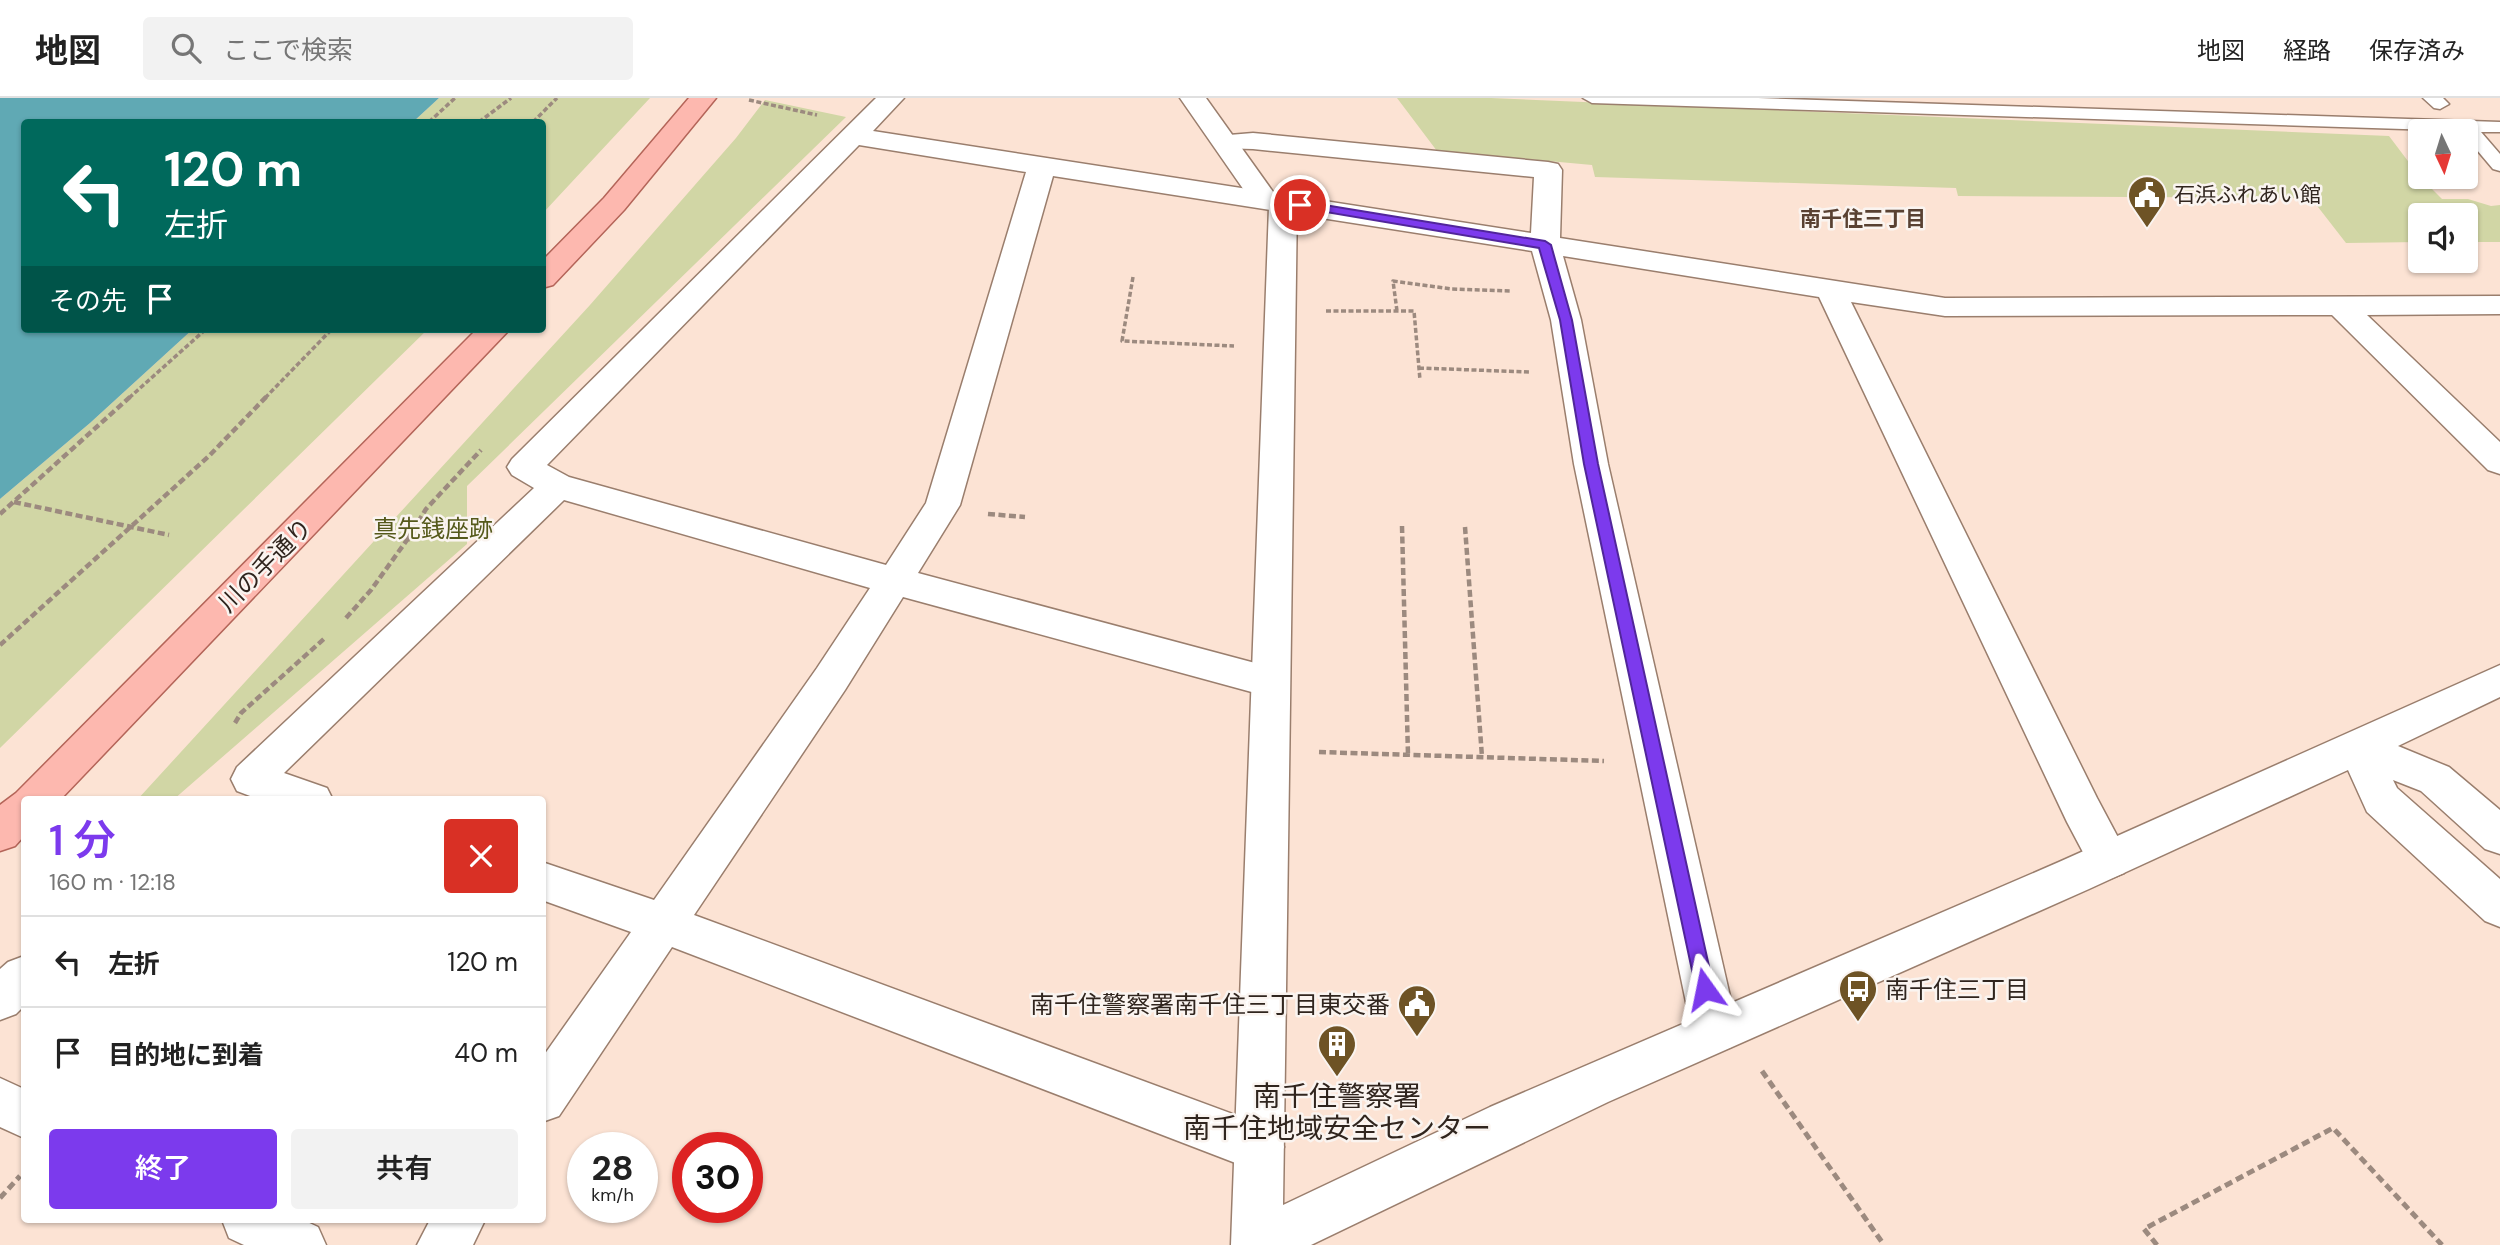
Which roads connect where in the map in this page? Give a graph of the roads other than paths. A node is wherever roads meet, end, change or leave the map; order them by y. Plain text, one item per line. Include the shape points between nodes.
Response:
1 (703, 98) edge
2 (891, 98) edge
3 (1194, 98) edge
4 (1592, 98) edge
5 (1605, 98) edge
6 (1920, 103) edge
7 (2408, 124) edge
8 (2478, 126) edge
9 (2500, 127) edge
10 (852, 136) junction
11 (2478, 140) edge
12 (1226, 142) junction
13 (2500, 165) edge
14 (1041, 168) junction
15 (1274, 201) junction
16 (1545, 245) junction
17 (546, 275) edge
18 (1831, 290) junction
19 (2339, 305) junction
20 (2500, 306) edge
21 (491, 333) edge
22 (2500, 462) edge
23 (556, 486) junction
24 (895, 581) junction
25 (2500, 681) edge
26 (1270, 682) junction
27 (2358, 747) junction
28 (239, 789) edge
29 (37, 796) edge
30 (285, 796) edge
31 (21, 811) edge
32 (0, 833) edge
33 (2500, 836) edge
34 (2109, 860) junction
35 (546, 882) edge
36 (2500, 907) edge
37 (663, 923) junction
38 (21, 980) edge
39 (0, 999) edge
40 (1715, 1031) junction
41 (546, 1093) edge
42 (0, 1102) edge
43 (21, 1112) edge
44 (1259, 1147) junction
45 (253, 1223) edge
46 (458, 1223) edge
47 (300, 1245) edge
48 (443, 1245) edge

1 - 17 main road via 614,204
2 - 10 street
3 - 12 street
4 - 5 lane
5 - 6 lane
6 - 7 lane
8 - 9 lane
10 - 14 street
10 - 23 street via 524,467
11 - 13 lane
12 - 15 street
12 - 16 street via 1548,170
14 - 15 street
14 - 24 street via 943,505
15 - 16 street
15 - 26 street
16 - 18 street
16 - 40 street via 1566,320 1591,464
18 - 19 street via 1945,307
18 - 34 street
19 - 20 street
19 - 22 street
21 - 29 main road, 川の手通り
23 - 24 street
23 - 28 street
24 - 26 street
24 - 37 street
25 - 27 street
26 - 44 street
27 - 33 street via 2435,779
27 - 34 street
27 - 36 street via 2382,800
28 - 30 street
31 - 32 main road
34 - 40 street
35 - 37 street
37 - 41 street
37 - 44 street
38 - 39 street
40 - 44 street via 1363,1191 1257,1245
42 - 43 street
45 - 47 street
46 - 48 street

